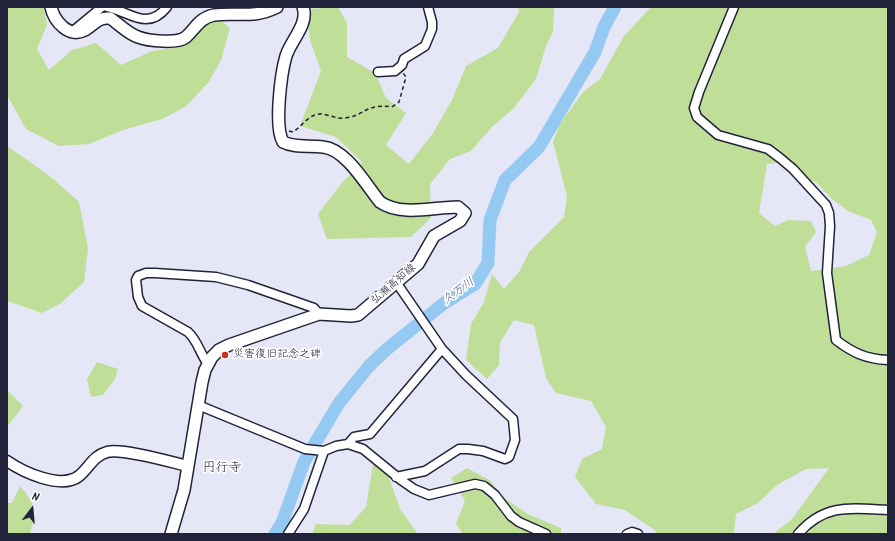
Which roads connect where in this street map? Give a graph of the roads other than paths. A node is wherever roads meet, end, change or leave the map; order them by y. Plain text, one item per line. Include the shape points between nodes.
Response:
1 (51, 7) edge
2 (102, 7) edge
3 (107, 7) edge
4 (167, 7) edge
5 (277, 7) edge
6 (303, 7) edge
7 (428, 7) edge
8 (734, 7) edge
9 (73, 31) junction
10 (378, 72) dead end
11 (396, 282) junction
12 (318, 314) junction
13 (442, 349) junction
14 (888, 360) edge
15 (208, 364) junction
16 (198, 405) junction
17 (348, 444) junction
18 (324, 451) junction
19 (7, 461) edge
20 (188, 466) junction
21 (396, 477) junction
22 (888, 510) edge
23 (171, 534) edge
24 (288, 534) edge
25 (546, 534) edge
26 (628, 534) edge
27 (638, 534) edge
28 (798, 534) edge

1 - 9 main road via 59,25
2 - 9 street
3 - 4 street via 141,19 154,17
5 - 9 main road via 257,14 206,17 196,24 186,37 176,42 138,38 110,18 97,20 86,30
6 - 11 main road, 弘瀬高知線 via 302,24 286,56 282,82 279,130 283,142 337,151 387,207 406,210 458,207 465,213 460,221 434,236 418,264
7 - 10 street via 432,22 425,46 404,60 395,70
8 - 14 street via 698,92 694,108 697,117 718,135 768,149 793,169 826,205 830,226 827,273 836,340 864,357
11 - 12 main road, 弘瀬高知線 via 358,315
11 - 13 street
12 - 15 main road, 弘瀬高知線 via 229,345 219,350
12 - 15 street via 314,308 248,284 226,279 170,273 146,273 138,276 138,297 142,306 195,338
13 - 17 street via 370,434 354,437
13 - 21 street via 513,419 515,440 509,457 505,459 468,448 458,449 425,471
15 - 16 main road, 弘瀬高知線
16 - 18 street via 305,449
16 - 20 main road, 弘瀬高知線
17 - 18 street
17 - 21 street via 363,449
18 - 24 street via 304,509
19 - 20 street via 23,472 44,478 68,480 78,476 93,460 107,452 120,452
20 - 23 main road, 弘瀬高知線
21 - 25 street via 429,495 474,484 484,486 495,495 511,516
22 - 28 street via 850,508 822,514
26 - 27 street

